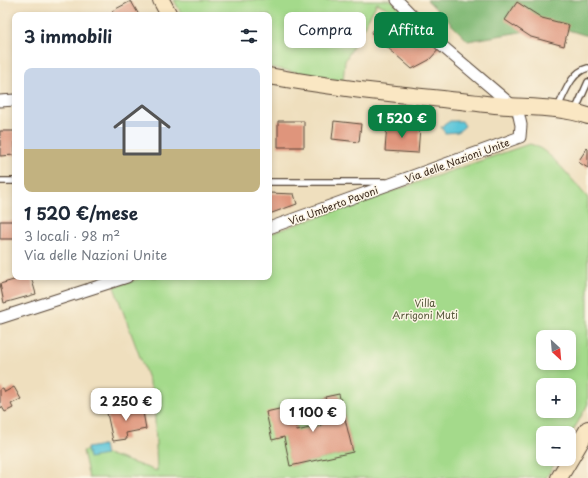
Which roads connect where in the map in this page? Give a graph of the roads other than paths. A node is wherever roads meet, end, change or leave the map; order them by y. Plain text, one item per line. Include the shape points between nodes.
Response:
1 (161, 0) edge
2 (397, 0) edge
3 (167, 12) edge
4 (588, 68) edge
5 (272, 76) edge
6 (588, 82) edge
7 (12, 100) edge
8 (0, 101) edge
9 (516, 107) junction
10 (556, 110) junction
11 (584, 113) edge
12 (0, 181) edge
13 (12, 181) edge
14 (272, 182) edge
15 (397, 182) junction
16 (272, 227) edge
17 (118, 280) edge
18 (0, 318) edge
19 (588, 429) edge
20 (559, 478) edge

1 - 3 main road
2 - 9 street via 442,46
4 - 10 lane via 580,70
5 - 9 main road via 359,90
6 - 11 lane
7 - 8 street
9 - 10 main road
9 - 15 street, Via delle Nazioni Unite via 521,124 520,137
10 - 11 main road
12 - 13 lane
14 - 15 lane, Via delle Nazioni Unite
15 - 16 street, Via Umberto Pavoni
17 - 18 street
19 - 20 main road

